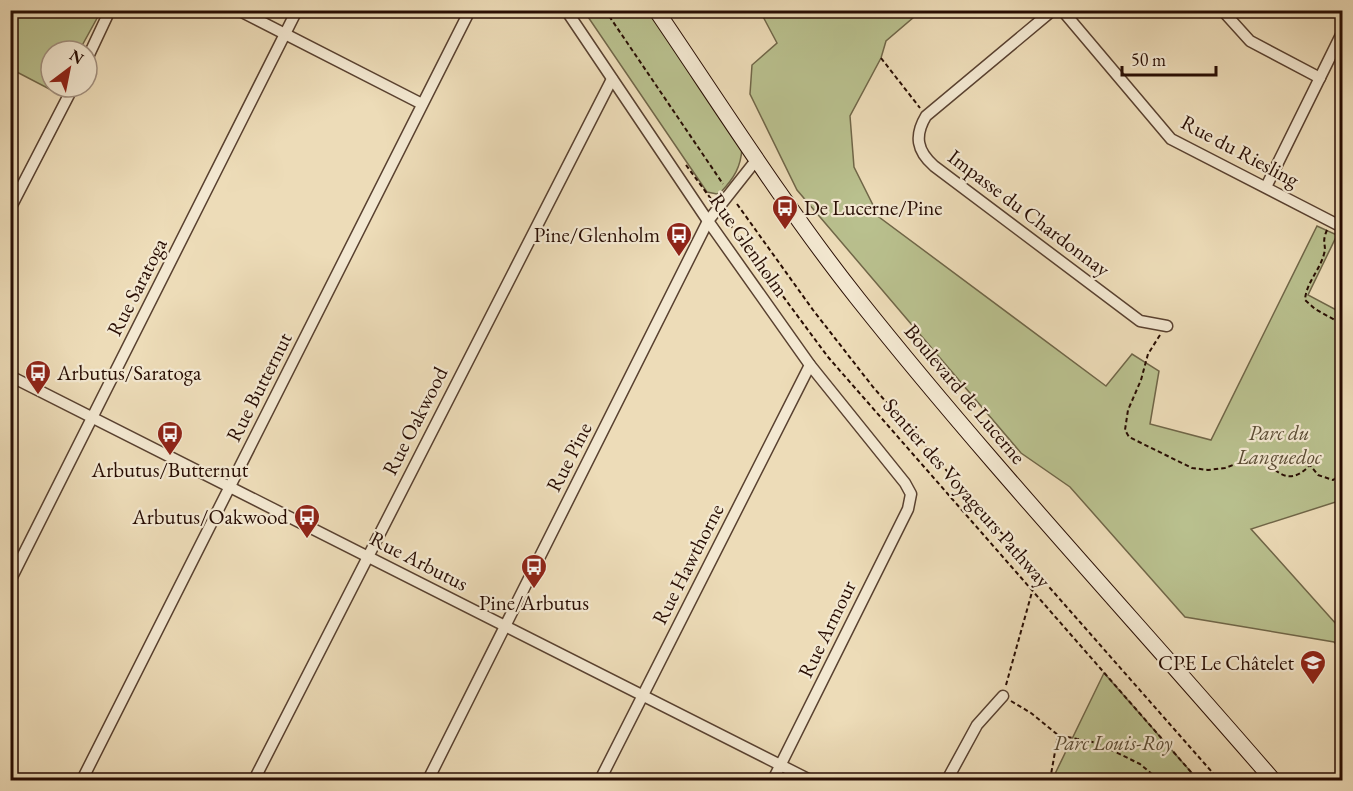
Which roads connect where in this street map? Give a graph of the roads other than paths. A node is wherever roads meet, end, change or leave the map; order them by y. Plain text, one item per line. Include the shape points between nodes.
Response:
1 (110, 10) edge
2 (238, 10) edge
3 (297, 10) edge
4 (470, 10) edge
5 (566, 10) edge
6 (656, 10) edge
7 (1053, 10) edge
8 (1062, 10) edge
9 (1222, 10) edge
10 (1342, 33) edge
11 (285, 34) junction
12 (96, 39) edge
13 (1320, 78) junction
14 (612, 79) junction
15 (66, 99) edge
16 (422, 104) junction
17 (757, 159) junction
18 (1266, 187) junction
19 (10, 209) edge
20 (708, 221) junction
21 (1342, 227) edge
22 (1167, 326) road end
23 (810, 365) junction
24 (10, 376) edge
25 (93, 417) junction
26 (229, 487) junction
27 (911, 494) joint
28 (367, 556) junction
29 (10, 581) edge
30 (506, 626) junction
31 (1003, 696) road end
32 (642, 697) junction
33 (780, 766) junction
34 (82, 780) edge
35 (254, 780) edge
36 (428, 780) edge
37 (600, 780) edge
38 (773, 780) edge
39 (810, 780) edge
40 (947, 780) edge
41 (1273, 780) edge

1 - 12 street
2 - 11 street
3 - 11 street, Rue Saratoga
4 - 16 street, Rue Butternut
5 - 14 street, Rue Glenholm
6 - 17 main road, Boulevard de Lucerne
7 - 22 street, Impasse du Chardonnay via 926,116 918,143 921,152 934,166 1140,321
8 - 18 street, Rue du Riesling via 1171,139
9 - 13 street via 1250,41
10 - 13 street
11 - 16 street
11 - 25 street, Rue Saratoga
13 - 18 street
14 - 20 street, Rue Glenholm
14 - 28 street, Rue Oakwood
15 - 19 street
16 - 26 street, Rue Butternut
17 - 20 street, Rue Pine
17 - 41 main road, Boulevard de Lucerne via 840,275 915,369
18 - 21 street, Rue du Riesling
20 - 23 street, Rue Glenholm
20 - 30 street, Rue Pine
23 - 27 street, Rue Glenholm
23 - 32 street, Rue Hawthorne
24 - 25 street, Rue Arbutus
25 - 26 street, Rue Arbutus
25 - 29 street, Rue Saratoga
26 - 28 street, Rue Arbutus
26 - 34 street, Rue Butternut
27 - 33 street, Rue Armour via 908,509
28 - 30 street, Rue Arbutus
28 - 35 street, Rue Oakwood
30 - 32 street, Rue Arbutus
30 - 36 street, Rue Pine
31 - 40 street via 977,725
32 - 33 street, Rue Arbutus
32 - 37 street, Rue Hawthorne
33 - 38 street, Rue Armour
33 - 39 street, Rue Arbutus

